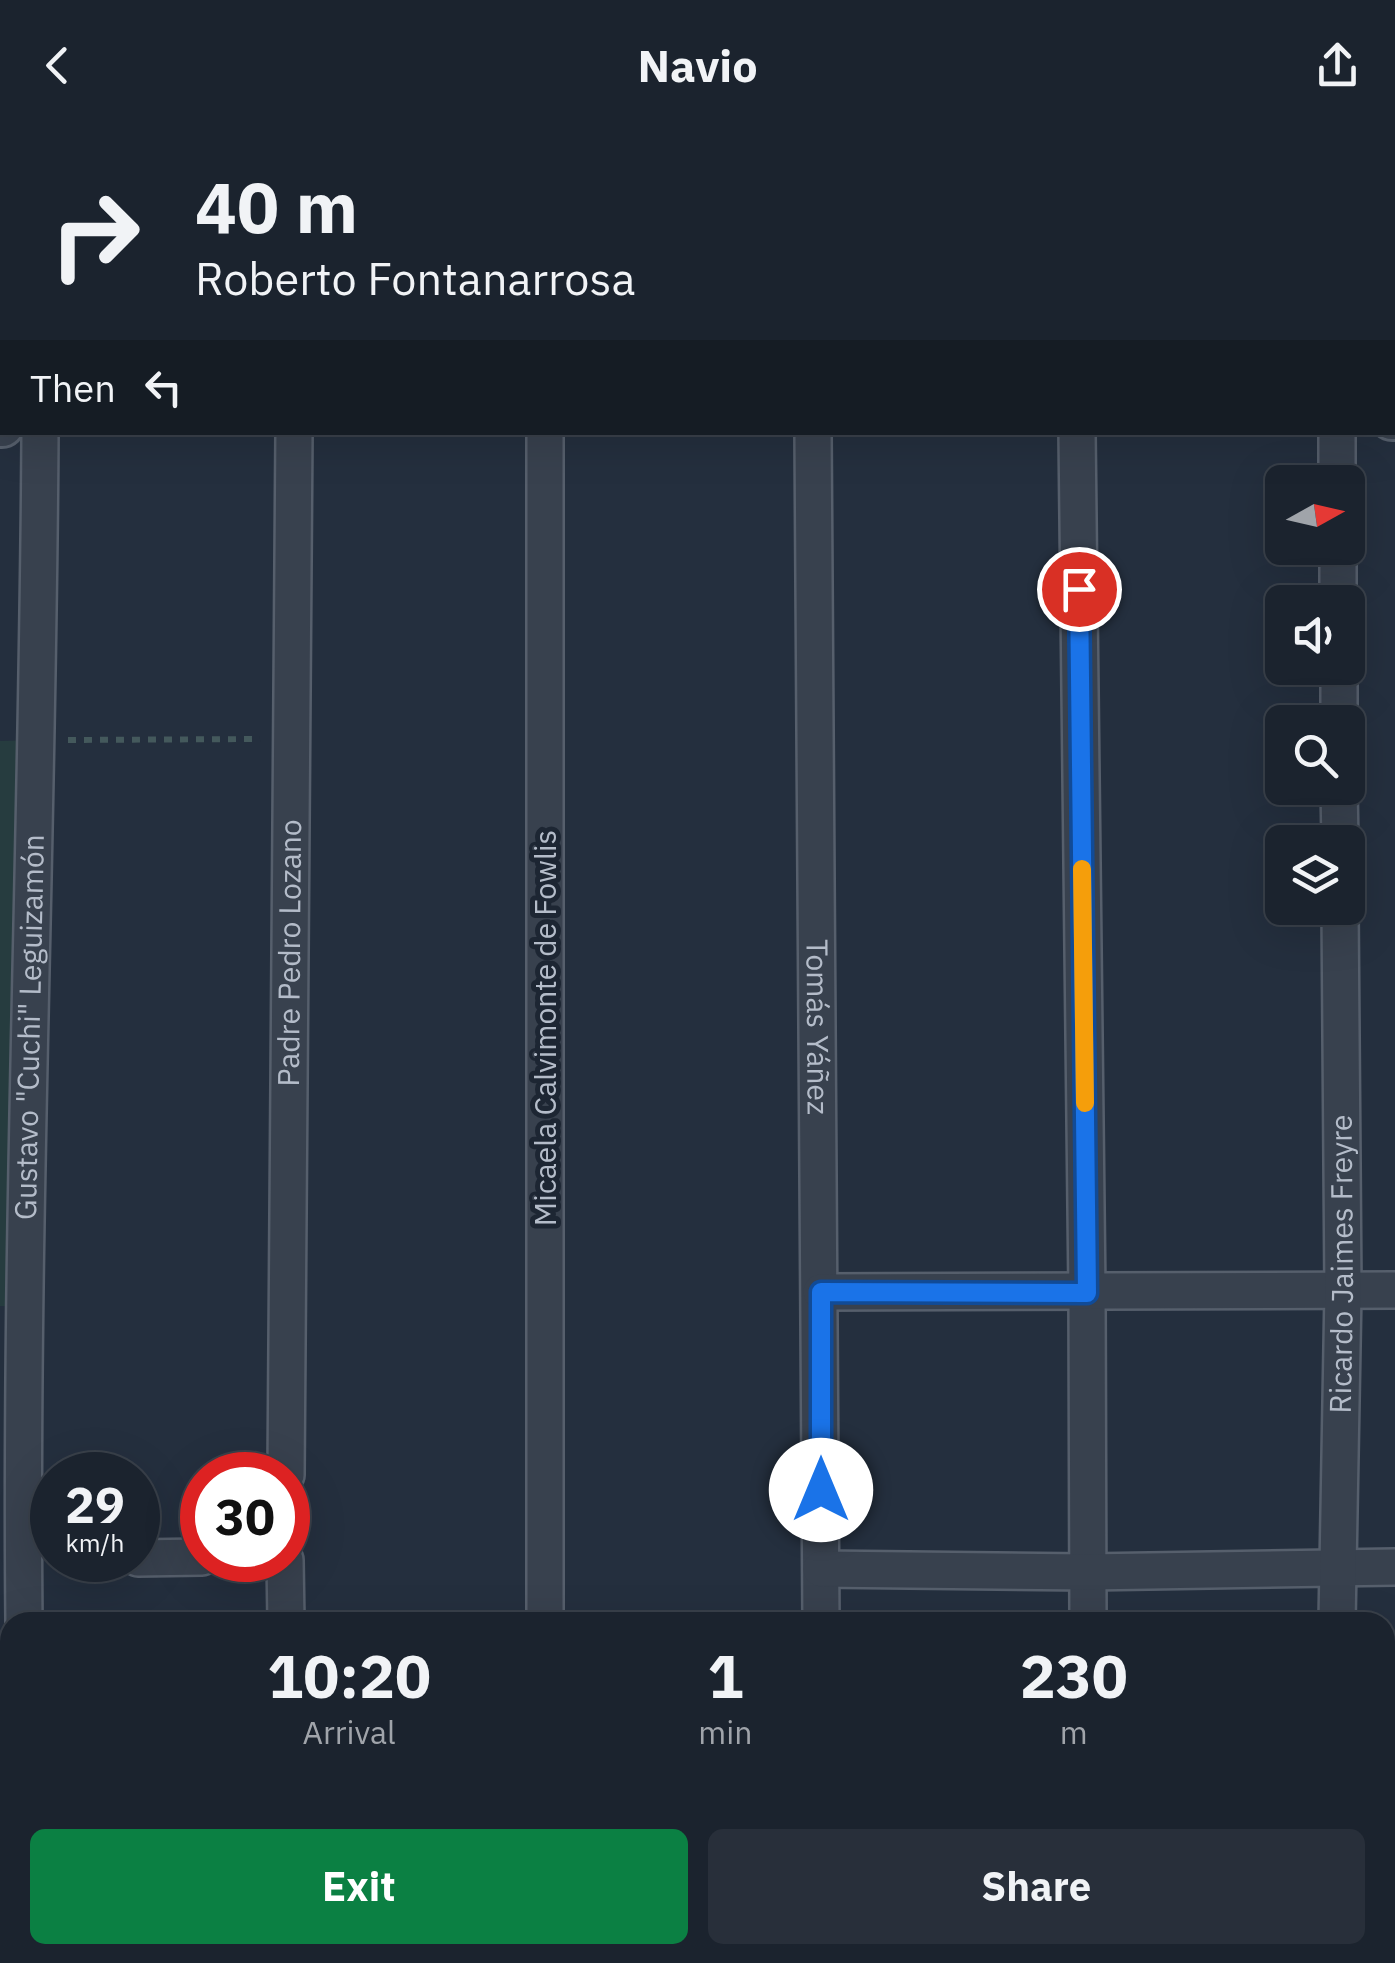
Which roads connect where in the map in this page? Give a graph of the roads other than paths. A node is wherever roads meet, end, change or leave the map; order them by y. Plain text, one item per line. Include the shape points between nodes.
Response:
1 (40, 435) edge
2 (294, 435) edge
3 (546, 435) edge
4 (813, 435) edge
5 (1077, 435) edge
6 (1337, 435) edge
7 (1338, 465) edge
8 (1340, 925) edge
9 (1395, 1290) edge
10 (1343, 1291) junction
11 (821, 1292) junction
12 (1087, 1293) junction
13 (13, 1306) edge
14 (286, 1452) edge
15 (25, 1564) edge
16 (1395, 1567) edge
17 (1339, 1568) junction
18 (821, 1569) junction
19 (1088, 1572) junction
20 (286, 1582) edge
21 (24, 1612) edge
22 (286, 1612) edge
23 (545, 1612) edge
24 (821, 1612) edge
25 (1088, 1612) edge
26 (1337, 1612) edge

1 - 13 street, Gustavo "Cuchi" Leguizamón via 38,740
2 - 14 street, Padre Pedro Lozano
3 - 23 street, Micaela Calvimonte de Fowlis
4 - 11 street, Tomás Yáñez
5 - 12 street
6 - 7 street
8 - 10 street, Ricardo Jaimes Freyre
9 - 10 street
10 - 12 street
10 - 17 street, Ricardo Jaimes Freyre
11 - 12 street
11 - 18 street, Tomás Yáñez
12 - 19 street
13 - 15 street, Gustavo "Cuchi" Leguizamón
15 - 21 street, Gustavo "Cuchi" Leguizamón
16 - 17 street
17 - 19 street
17 - 26 street, Ricardo Jaimes Freyre
18 - 19 street
18 - 24 street, Tomás Yáñez
19 - 25 street
20 - 22 street

